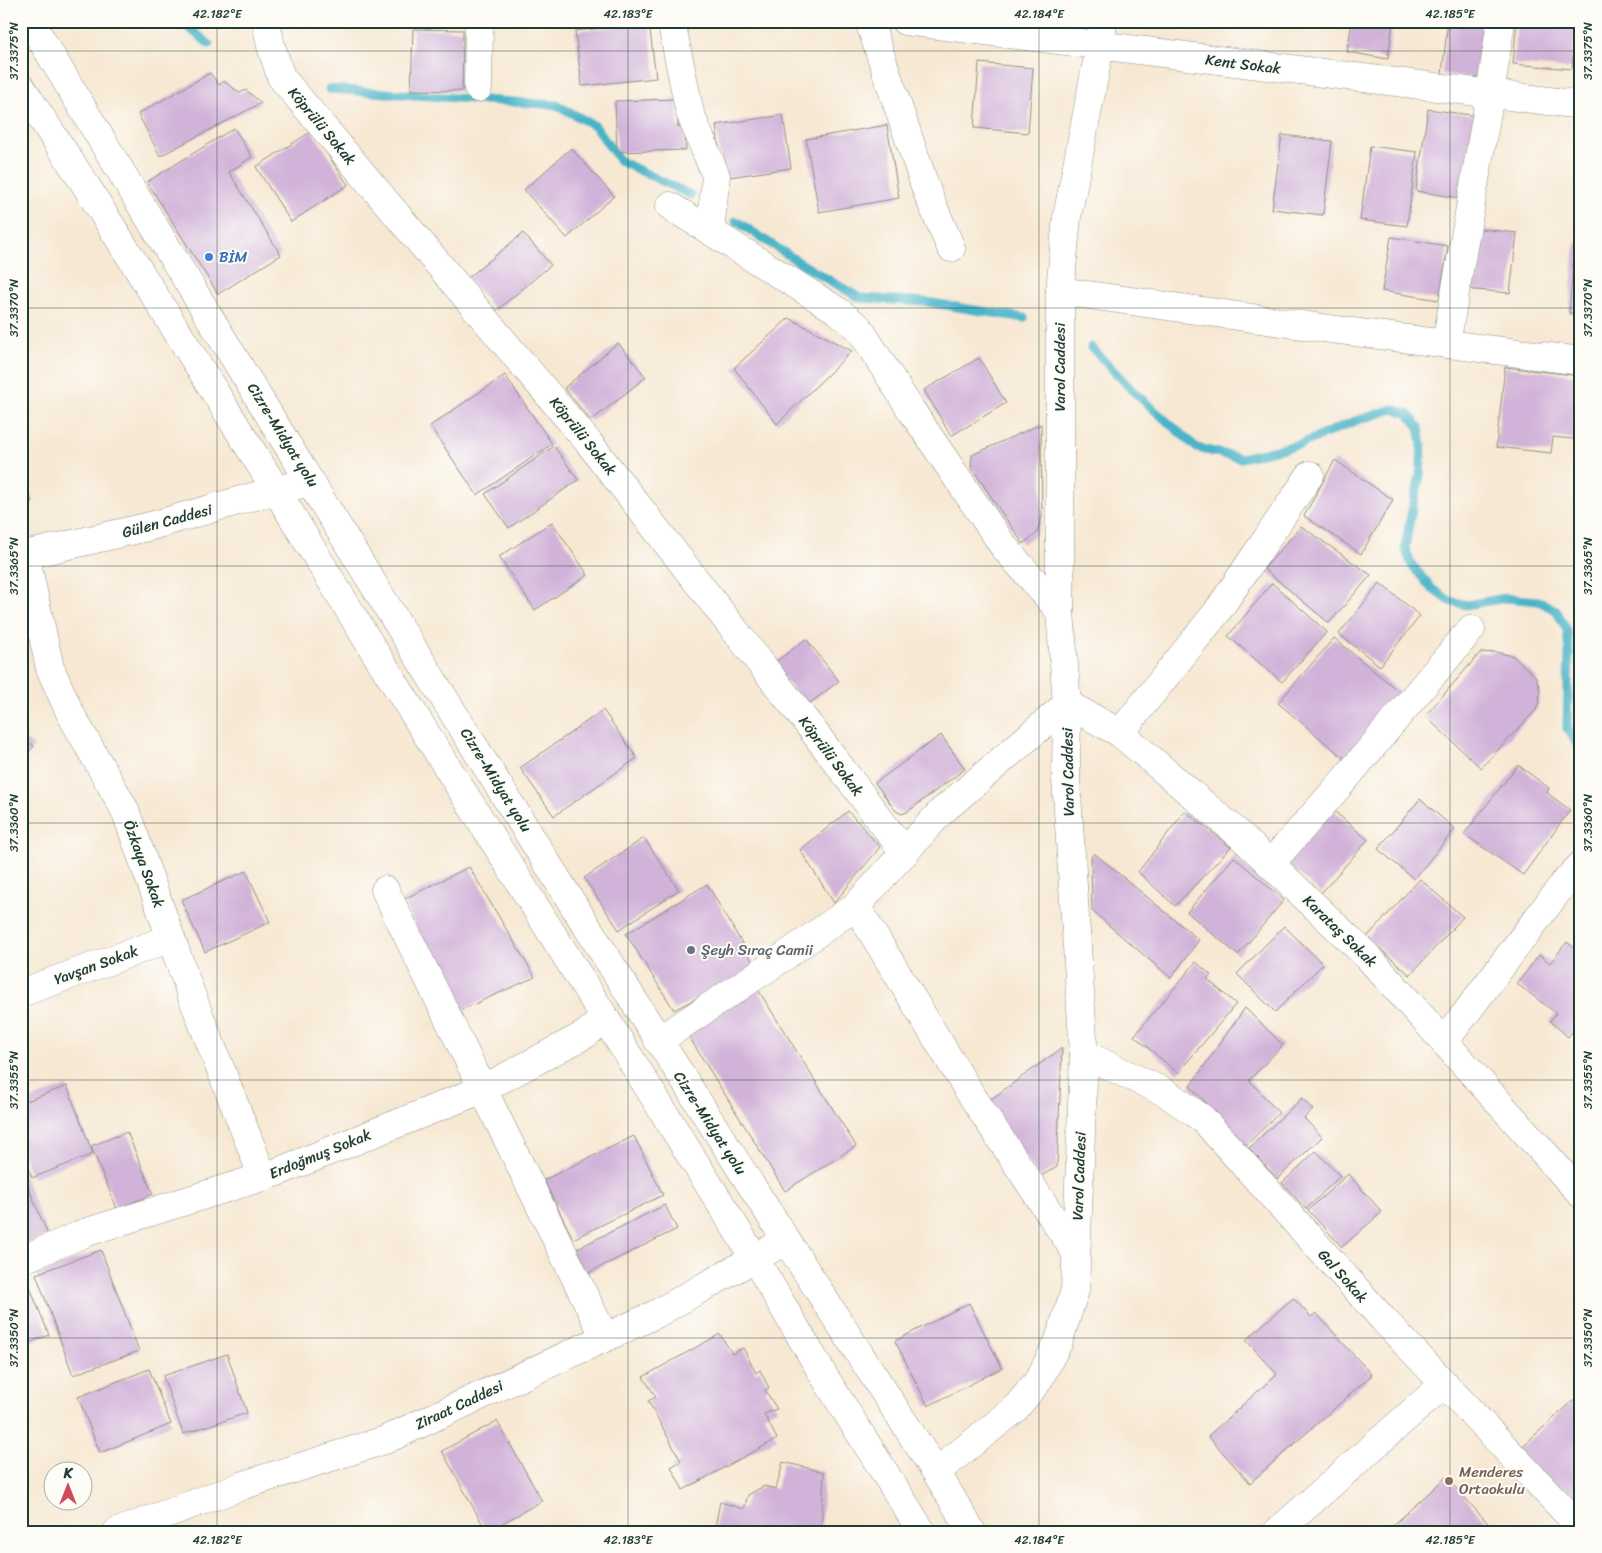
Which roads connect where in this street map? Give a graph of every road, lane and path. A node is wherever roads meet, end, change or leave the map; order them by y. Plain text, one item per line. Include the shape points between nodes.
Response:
1 (30, 21) edge
2 (266, 21) edge
3 (479, 21) edge
4 (671, 21) edge
5 (869, 21) edge
6 (905, 21) edge
7 (1501, 21) edge
8 (1102, 34) edge
9 (21, 86) edge
10 (478, 88) dead end
11 (1490, 95) junction
12 (1581, 105) edge
13 (670, 206) dead end
14 (710, 230) junction
15 (951, 248) dead end
16 (1060, 291) junction
17 (1446, 344) junction
18 (1581, 361) edge
19 (1310, 475) dead end
20 (312, 482) junction
21 (276, 490) junction
22 (23, 555) edge
23 (1060, 611) junction
24 (1471, 629) dead end
25 (1067, 704) junction
26 (1120, 733) junction
27 (905, 853) junction
28 (1270, 864) junction
29 (1581, 865) edge
30 (385, 890) dead end
31 (856, 906) junction
32 (171, 938) junction
33 (21, 993) edge
34 (605, 1018) junction
35 (658, 1041) junction
36 (1444, 1042) junction
37 (1084, 1054) junction
38 (483, 1089) junction
39 (263, 1177) junction
40 (1581, 1194) edge
41 (785, 1241) junction
42 (1076, 1253) junction
43 (755, 1259) junction
44 (21, 1260) edge
45 (605, 1338) junction
46 (1444, 1384) junction
47 (936, 1472) junction
48 (1581, 1528) edge
49 (117, 1532) edge
50 (922, 1532) edge
51 (972, 1532) edge
52 (1277, 1532) edge

1 - 20 main road, Cizre-Midyat yolu
2 - 27 main road, Köprülü Sokak via 281,77 589,443
3 - 10 main road
4 - 14 main road via 690,113 716,176
5 - 15 main road via 927,192
6 - 8 main road, Kent Sokak
7 - 11 main road
8 - 11 main road, Kent Sokak
8 - 16 main road, Varol Caddesi via 1067,217
9 - 21 main road
11 - 12 main road, Kent Sokak
11 - 17 main road
13 - 14 main road
14 - 23 main road via 838,311 859,328 1004,546
16 - 17 main road
16 - 23 main road, Varol Caddesi
17 - 18 main road
19 - 26 main road via 1217,612
20 - 21 main road, Gülen Caddesi
20 - 35 main road, Cizre-Midyat yolu
21 - 22 main road, Gülen Caddesi via 151,526
21 - 34 main road
22 - 32 main road, Özkaya Sokak via 50,668 70,713 125,810
23 - 25 main road, Varol Caddesi
24 - 28 main road
25 - 26 main road, Karataş Sokak
25 - 27 main road via 940,813
25 - 37 main road, Varol Caddesi via 1066,779
26 - 28 main road, Karataş Sokak
27 - 31 main road
28 - 36 main road, Karataş Sokak via 1368,957
29 - 36 main road
30 - 38 main road
31 - 35 main road
31 - 42 main road via 968,1090
32 - 33 main road, Yavşan Sokak
32 - 39 main road, Özkaya Sokak
34 - 38 main road, Erdoğmuş Sokak via 586,1034
34 - 43 main road
35 - 41 main road, Cizre-Midyat yolu
36 - 40 main road, Karataş Sokak
37 - 42 main road, Varol Caddesi
37 - 46 main road, Gal Sokak via 1166,1093 1203,1119
38 - 39 main road, Erdoğmuş Sokak
38 - 45 main road
39 - 44 main road, Erdoğmuş Sokak via 87,1232
41 - 43 main road, Ziraat Caddesi
41 - 47 main road, Cizre-Midyat yolu
42 - 47 main road, Varol Caddesi via 1075,1290 1058,1343 1038,1382 1014,1410
43 - 45 main road, Ziraat Caddesi via 656,1314
43 - 50 main road via 827,1382
45 - 49 main road, Ziraat Caddesi via 385,1440
46 - 48 main road, Gal Sokak
46 - 52 main road
47 - 51 main road, Cizre-Midyat yolu

